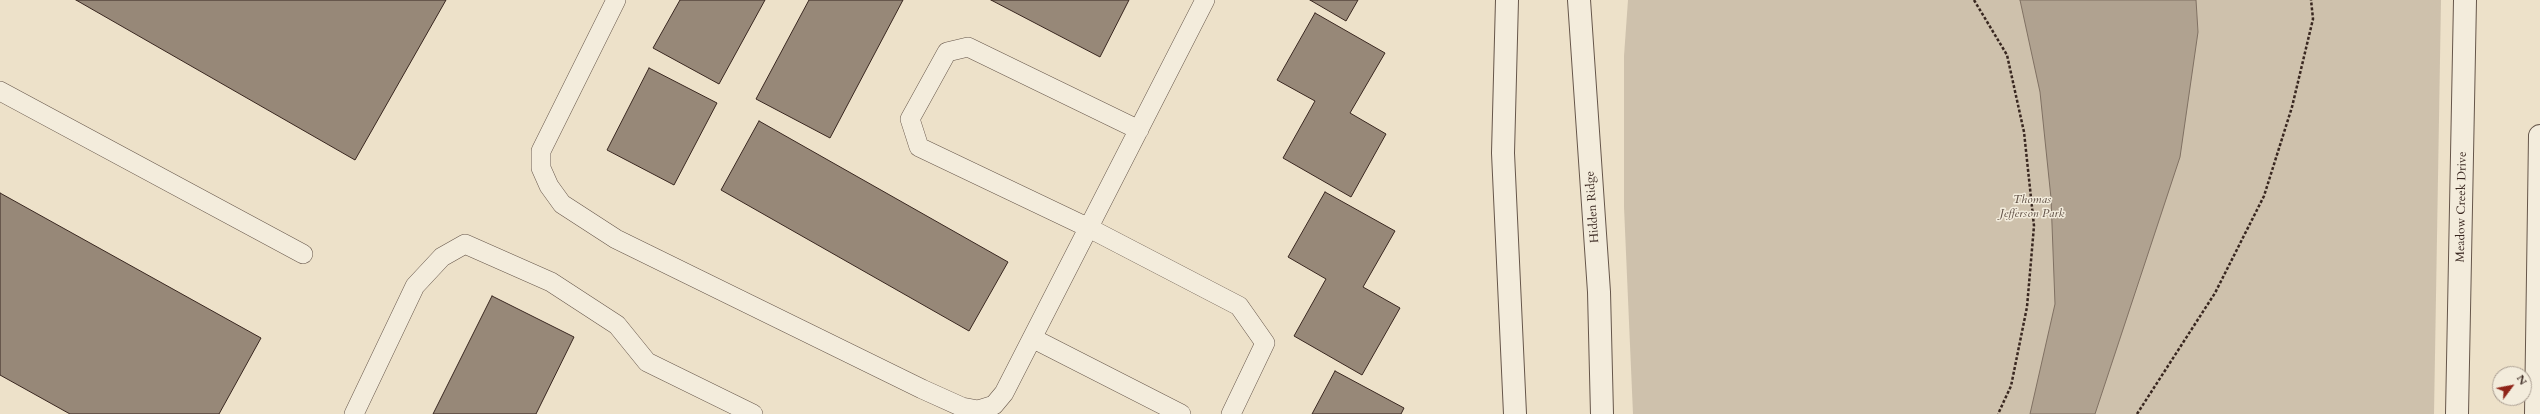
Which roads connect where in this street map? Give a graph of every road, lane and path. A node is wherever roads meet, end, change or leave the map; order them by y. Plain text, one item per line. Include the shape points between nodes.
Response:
1 (616, 0) edge
2 (1205, 0) edge
3 (1507, 0) edge
4 (1579, 0) edge
5 (1974, 0) edge
6 (2311, 0) edge
7 (2465, 0) edge
8 (0, 91) edge
9 (1139, 130) junction
10 (2540, 136) edge
11 (2539, 175) edge
12 (1089, 228) junction
13 (304, 254) dead end
14 (1032, 338) junction
15 (354, 414) edge
16 (753, 414) edge
17 (1181, 414) edge
18 (1231, 414) edge
19 (1515, 414) edge
20 (1602, 414) edge
21 (1998, 414) edge
22 (2137, 414) edge
23 (2457, 414) edge
24 (2536, 414) edge

1 - 14 lane via 541,151 541,168 549,186 562,204 616,239 962,407 978,410 994,405 1004,392
2 - 9 lane
3 - 19 street via 1503,153
4 - 20 street, Hidden Ridge via 1599,292
5 - 21 path via 2006,55 2024,132 2034,226 2027,307 2011,386
6 - 22 path via 2313,19 2292,107 2264,196 2215,293
7 - 23 street, Meadow Creek Drive
8 - 13 lane
9 - 12 lane
9 - 12 lane via 968,47 947,52 910,120 919,147
10 - 11 street
11 - 24 street
12 - 14 lane
12 - 18 lane via 1239,306 1266,344
14 - 17 lane
15 - 16 lane via 415,286 442,256 465,244 551,282 617,325 647,362

